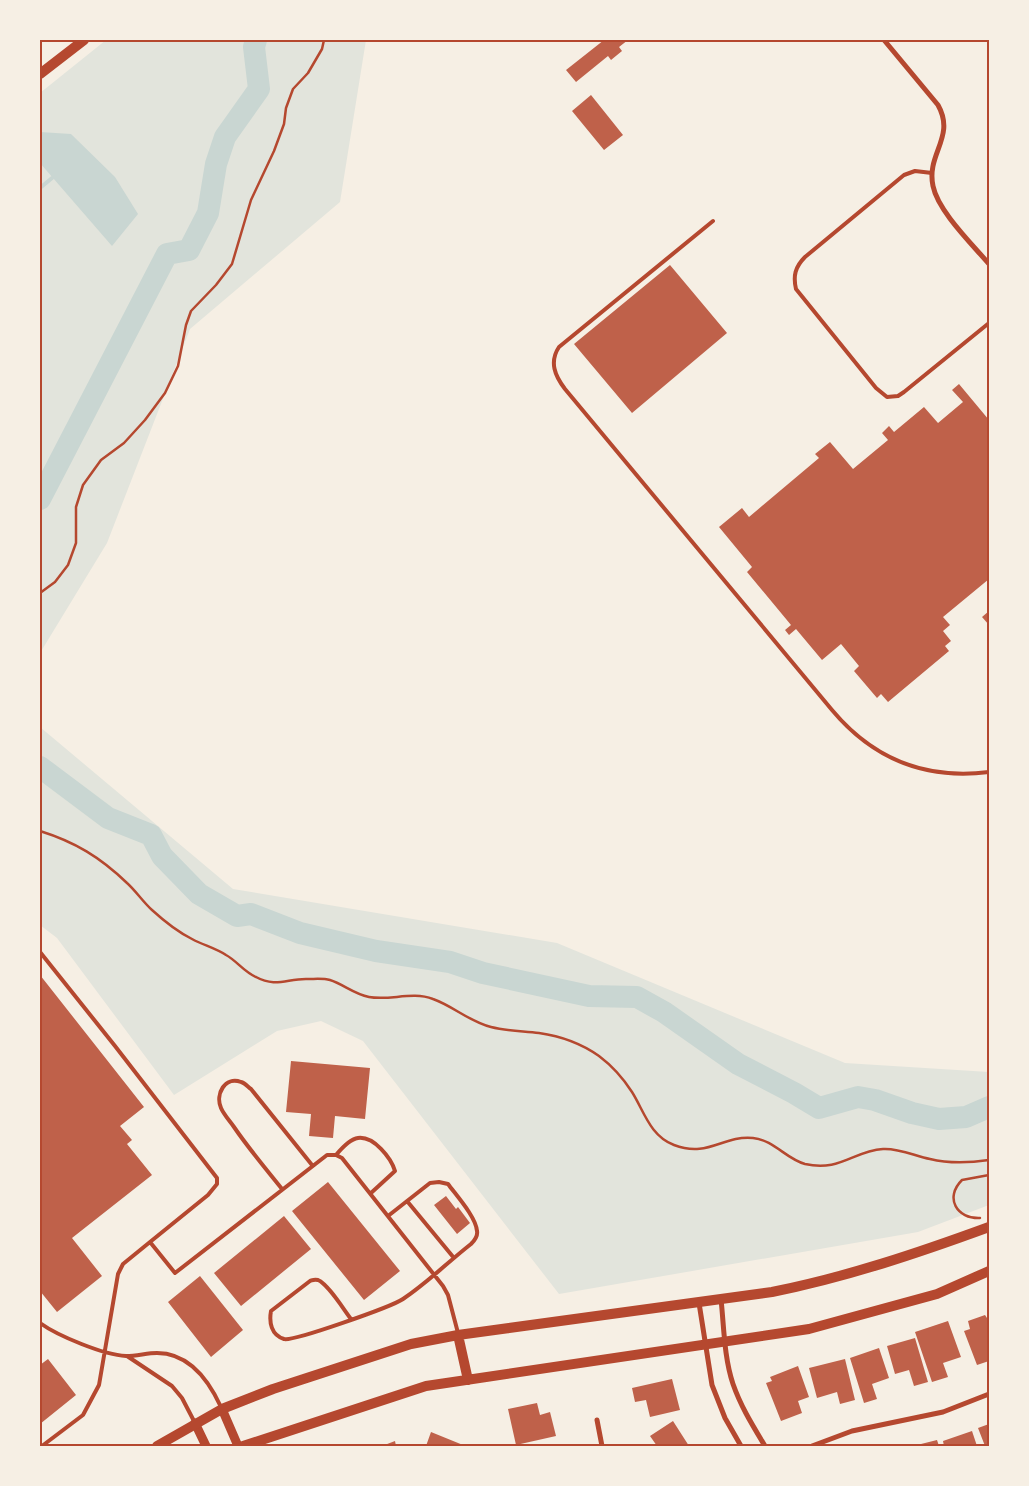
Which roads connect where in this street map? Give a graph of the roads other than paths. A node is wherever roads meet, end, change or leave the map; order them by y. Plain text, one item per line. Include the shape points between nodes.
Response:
1 (84, 40) edge
2 (884, 40) edge
3 (40, 74) edge
4 (932, 174) junction
5 (713, 221) dead end
6 (989, 264) edge
7 (989, 323) edge
8 (989, 772) edge
9 (40, 952) edge
10 (336, 1155) junction
11 (312, 1165) junction
12 (282, 1189) junction
13 (370, 1194) junction
14 (407, 1201) junction
15 (388, 1216) junction
16 (987, 1222) edge
17 (150, 1242) junction
18 (454, 1258) junction
19 (989, 1271) edge
20 (434, 1274) junction
21 (720, 1299) junction
22 (699, 1303) junction
23 (351, 1320) junction
24 (41, 1325) edge
25 (458, 1335) junction
26 (725, 1341) junction
27 (705, 1344) junction
28 (106, 1351) junction
29 (127, 1356) junction
30 (468, 1380) junction
31 (989, 1394) edge
32 (222, 1409) junction
33 (597, 1420) dead end
34 (195, 1423) junction
35 (42, 1446) edge
36 (157, 1446) edge
37 (206, 1446) edge
38 (238, 1446) edge
39 (243, 1446) edge
40 (602, 1446) edge
41 (741, 1446) edge
42 (765, 1446) edge
43 (812, 1446) edge

1 - 3 main road
2 - 4 street via 942,112 945,130
4 - 6 street via 938,201
4 - 7 lane via 915,172 904,175 798,264 795,270 796,289 876,388 887,397 904,392
5 - 8 lane via 559,348 553,360 557,377 856,735 881,753 912,766 955,774
9 - 17 lane via 217,1178 217,1184 208,1194
10 - 11 lane via 327,1155
10 - 13 lane via 342,1158
10 - 13 lane via 356,1138 366,1138 384,1152 395,1171
11 - 12 lane
11 - 12 lane via 251,1089 242,1082 226,1084 219,1098 221,1108
12 - 17 lane via 175,1273
13 - 15 lane
14 - 15 lane
14 - 18 lane
14 - 18 lane via 430,1183 448,1184 478,1232 471,1244
15 - 20 lane
16 - 21 main road via 889,1262 818,1282
17 - 28 lane via 123,1264 118,1274
18 - 20 lane
19 - 26 main road via 937,1294 809,1329
20 - 23 lane via 397,1303
20 - 25 lane via 448,1295
21 - 22 main road
21 - 26 street
22 - 25 main road
22 - 27 street
23 - 23 lane via 289,1340 278,1336 270,1325 271,1311 314,1279 325,1285
24 - 28 lane
25 - 30 main road
25 - 32 main road via 411,1344 272,1389
26 - 27 main road
26 - 42 street via 728,1366 739,1400
27 - 30 main road
27 - 41 street via 716,1399
28 - 29 lane
28 - 35 lane via 99,1385 83,1415
29 - 32 lane via 165,1353 189,1363 208,1382
29 - 34 lane via 172,1386
30 - 39 main road via 426,1386
31 - 43 street via 943,1412 852,1431
32 - 34 main road
32 - 38 street
33 - 40 street
34 - 36 main road
34 - 37 street

